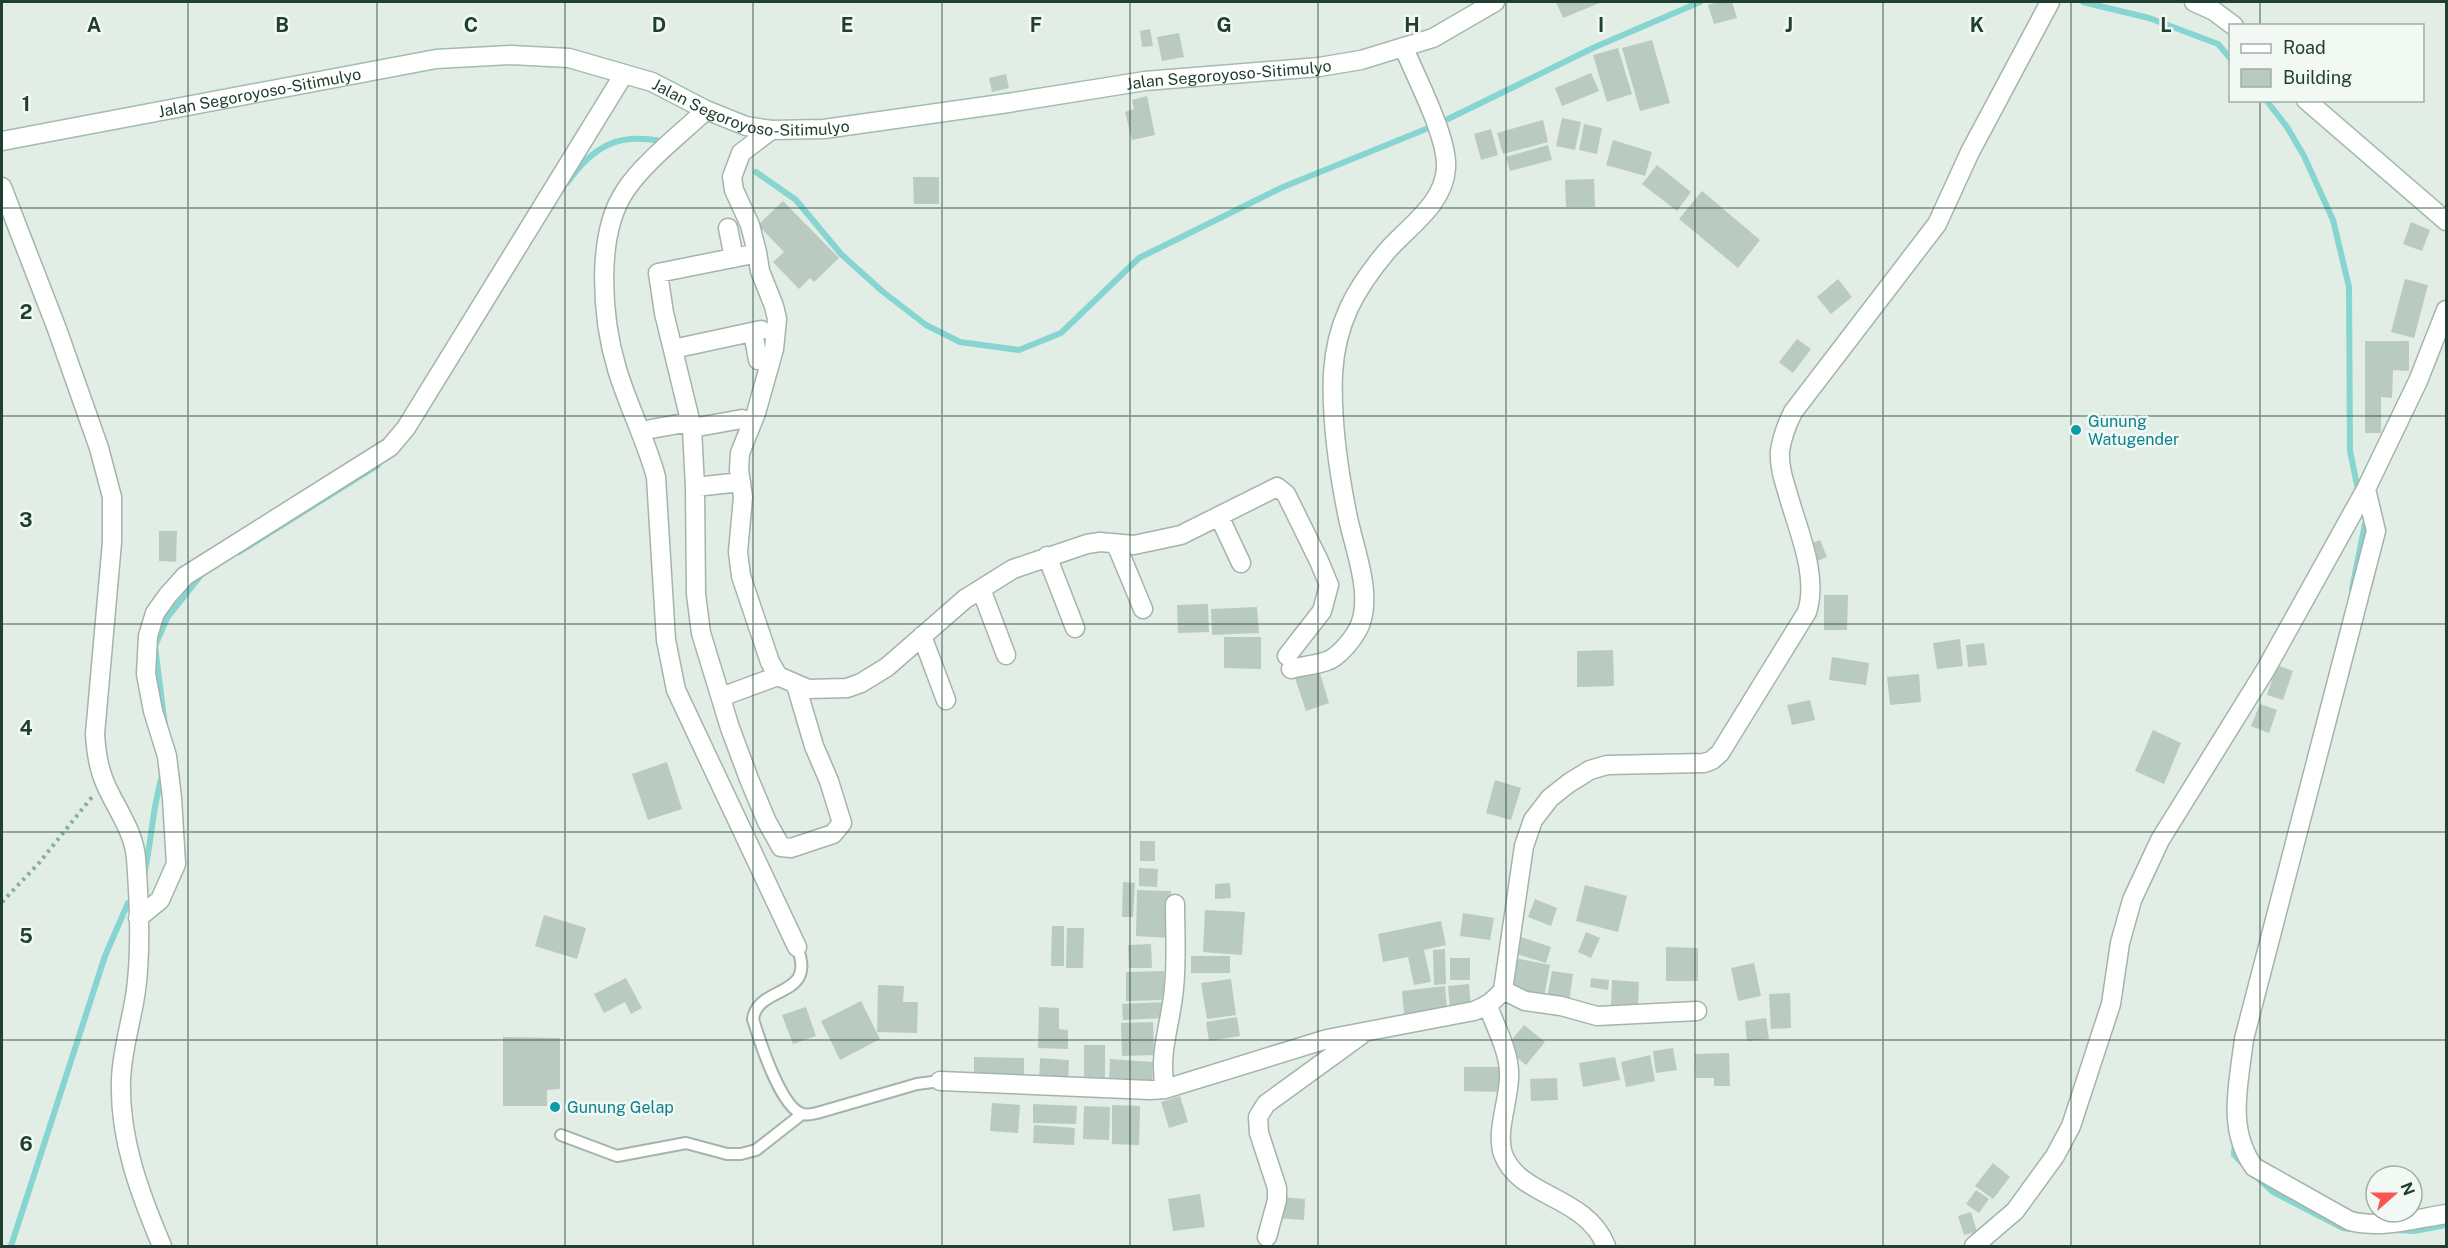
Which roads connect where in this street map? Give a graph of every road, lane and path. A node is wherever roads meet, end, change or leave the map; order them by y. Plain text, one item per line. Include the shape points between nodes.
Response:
1 (1495, 2) edge
2 (2050, 2) edge
3 (2194, 2) edge
4 (2232, 24) edge
5 (1404, 48) junction
6 (624, 74) junction
7 (2308, 102) edge
8 (706, 110) junction
9 (771, 130) junction
10 (2, 141) edge
11 (2, 187) edge
12 (2446, 221) edge
13 (729, 228) dead end
14 (2446, 310) edge
15 (673, 349) junction
16 (758, 360) dead end
17 (742, 419) dead end
18 (691, 425) junction
19 (651, 429) dead end
20 (741, 482) junction
21 (695, 487) junction
22 (2366, 489) junction
23 (1219, 516) junction
24 (1116, 544) junction
25 (1047, 556) junction
26 (1241, 563) dead end
27 (981, 589) junction
28 (1143, 609) dead end
29 (1075, 628) dead end
30 (922, 636) junction
31 (1006, 655) dead end
32 (778, 676) junction
33 (796, 685) junction
34 (722, 697) junction
35 (946, 700) dead end
36 (104, 782) junction
37 (2, 902) edge
38 (1175, 904) dead end
39 (138, 918) junction
40 (797, 947) joint
41 (1503, 990) junction
42 (1488, 1006) junction
43 (1697, 1011) dead end
44 (1365, 1032) junction
45 (940, 1081) joint
46 (1165, 1089) junction
47 (802, 1114) junction
48 (561, 1135) dead end
49 (2446, 1214) edge
50 (1267, 1237) dead end
51 (162, 1246) edge
52 (1606, 1246) edge
53 (1974, 1246) edge

1 - 5 street, Jalan Segoroyoso-Sitimulyo via 1432,38
2 - 41 street via 1937,224 1793,412 1785,428 1781,471 1810,573 1807,612 1712,760 1607,765 1590,770 1550,798 1533,820 1524,846
3 - 4 street via 2214,10
5 - 9 street, Jalan Segoroyoso-Sitimulyo via 1319,67 1145,81 824,129
5 - 23 street via 1442,139 1446,167 1441,188 1429,208 1361,285 1340,331 1333,373 1338,461 1364,595 1360,624 1346,645 1328,661 1289,662 1322,611 1329,585 1282,489 1273,488
6 - 8 street, Jalan Segoroyoso-Sitimulyo via 652,82
6 - 10 street, Jalan Segoroyoso-Sitimulyo via 569,58 511,55 436,59
6 - 39 street via 406,428 390,447 185,576 155,613 148,636 146,674 167,756 176,864 160,900
7 - 12 street
8 - 9 street, Jalan Segoroyoso-Sitimulyo via 746,126
8 - 40 street via 626,189 614,210 606,238 604,276 609,339 656,477 666,640 676,690
9 - 20 street via 741,153 732,177 777,319 774,348 756,413 741,445
11 - 36 street via 88,416 112,497 112,542 95,734 96,757
13 - 15 street via 741,257 658,273
14 - 22 street via 2418,381
15 - 16 street via 757,331
15 - 18 street
17 - 18 street
18 - 19 street
18 - 21 street
20 - 21 street
20 - 32 street via 739,569
21 - 34 street via 697,604 701,633
22 - 49 street via 2376,531 2244,1039 2236,1116 2238,1136 2254,1167 2350,1221 2383,1224
22 - 53 street via 2266,669 2160,840 2132,900 2120,942 2112,1004 2071,1126 2055,1156 2015,1211
23 - 24 street via 1181,535 1134,545
23 - 26 street
24 - 25 street via 1087,544
24 - 28 street
25 - 27 street via 1013,569
25 - 29 street
27 - 30 street
27 - 31 street
30 - 33 street via 887,667 861,683 831,689
30 - 35 street
32 - 33 street
32 - 34 street
33 - 34 street via 842,823 833,834 791,848 781,847 767,822
36 - 37 path
36 - 39 street via 124,820 136,855
38 - 46 street via 1174,984 1162,1051
39 - 51 street via 136,990 121,1081 127,1145 140,1194
40 - 47 lane via 802,969 797,980 760,1003 753,1019 779,1087
41 - 42 street
41 - 43 street via 1524,1001 1597,1016
42 - 44 street
42 - 52 street via 1509,1070 1503,1153 1523,1180 1590,1220
44 - 46 street via 1313,1043
44 - 50 street via 1266,1104 1258,1117 1259,1134 1277,1188
45 - 46 street
45 - 47 lane
47 - 48 lane via 756,1150 741,1154 686,1143 617,1156

